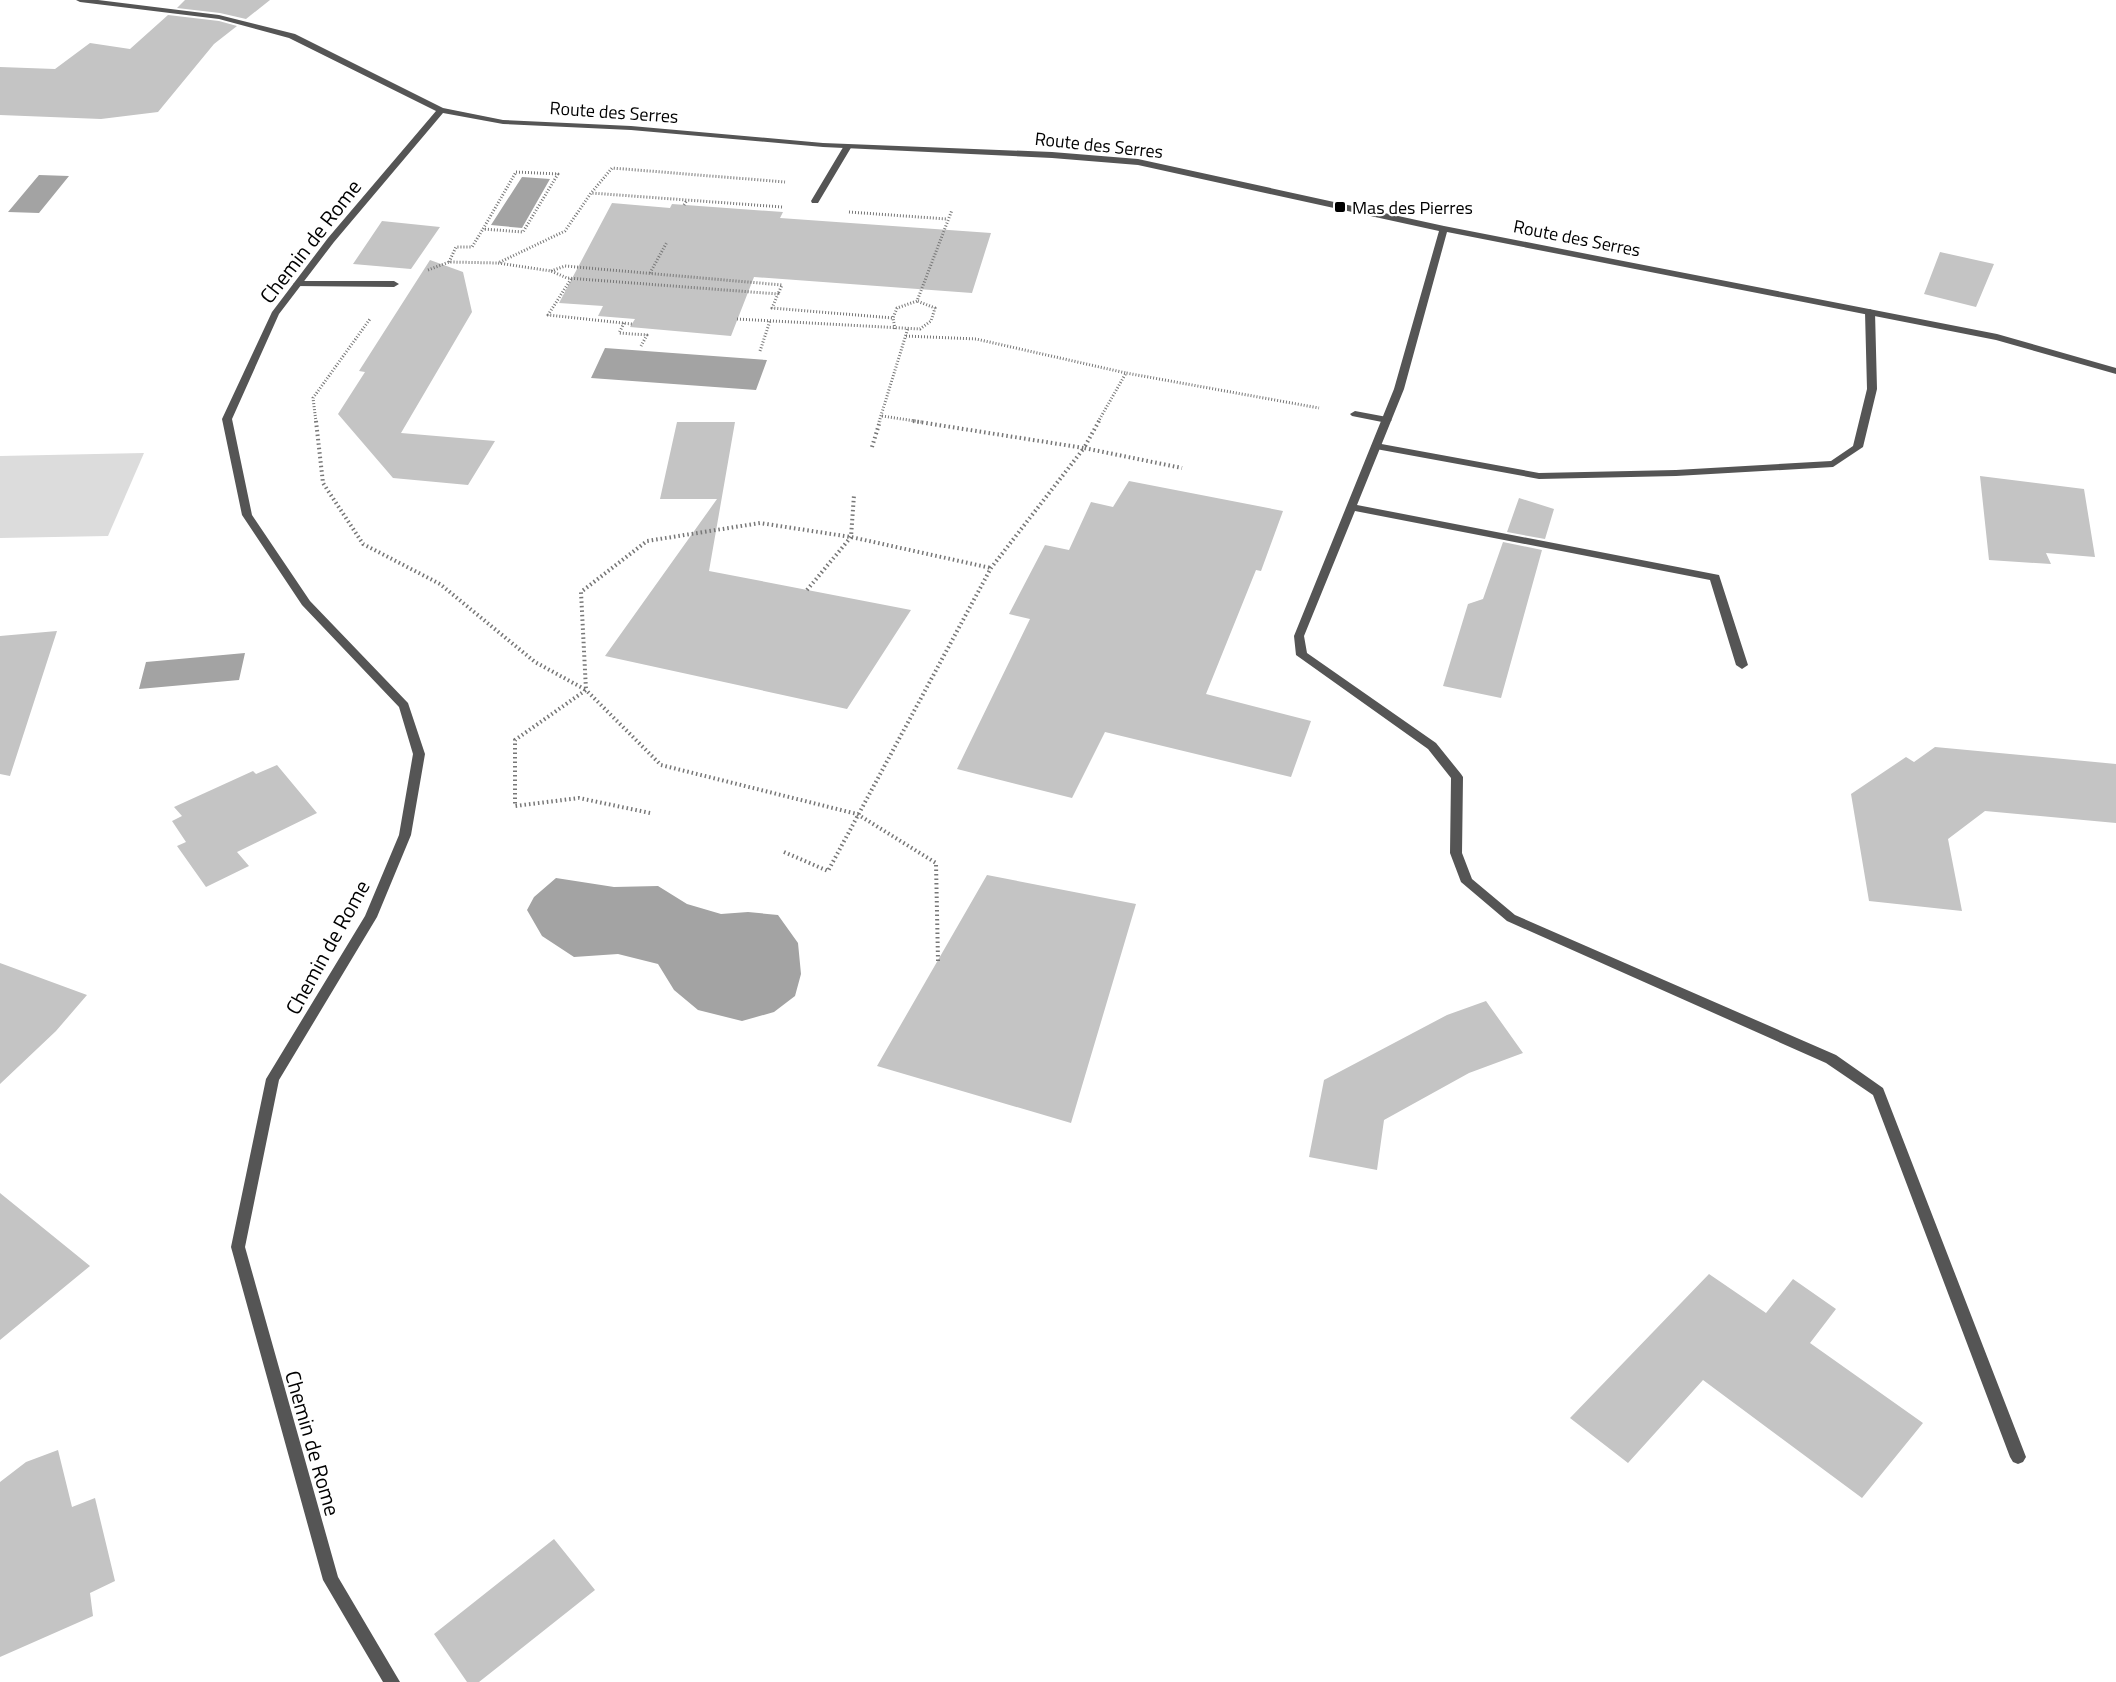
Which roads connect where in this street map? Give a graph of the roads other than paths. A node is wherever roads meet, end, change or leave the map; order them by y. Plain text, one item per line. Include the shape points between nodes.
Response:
1 (80, 0) edge
2 (441, 110) junction
3 (848, 146) junction
4 (815, 201) dead end
5 (1444, 229) junction
6 (298, 284) junction
7 (394, 284) road end
8 (1870, 312) junction
9 (2116, 371) edge
10 (1355, 414) road end
11 (1387, 420) junction
12 (1376, 446) junction
13 (1351, 507) junction
14 (1742, 664) dead end
15 (2018, 1456) dead end
16 (392, 1682) edge

1 - 2 street, Route des Serres via 219,17 292,36
2 - 3 street, Route des Serres via 503,122
2 - 6 street, Chemin de Rome
3 - 4 street
3 - 5 street, Route des Serres via 1138,162
5 - 8 street, Route des Serres
5 - 11 street
6 - 7 street
6 - 16 street, Chemin de Rome via 275,314 227,419 247,515 306,603 404,706 419,754 405,834 371,917 273,1079 238,1247 331,1580
8 - 9 street, Route des Serres via 1997,337
8 - 12 street via 1872,389 1858,447 1833,464 1539,476
10 - 11 street
11 - 12 street
12 - 13 street
13 - 14 street via 1715,577
13 - 15 street via 1299,636 1302,655 1432,746 1457,777 1456,853 1467,882 1511,918 1831,1059 1878,1092

